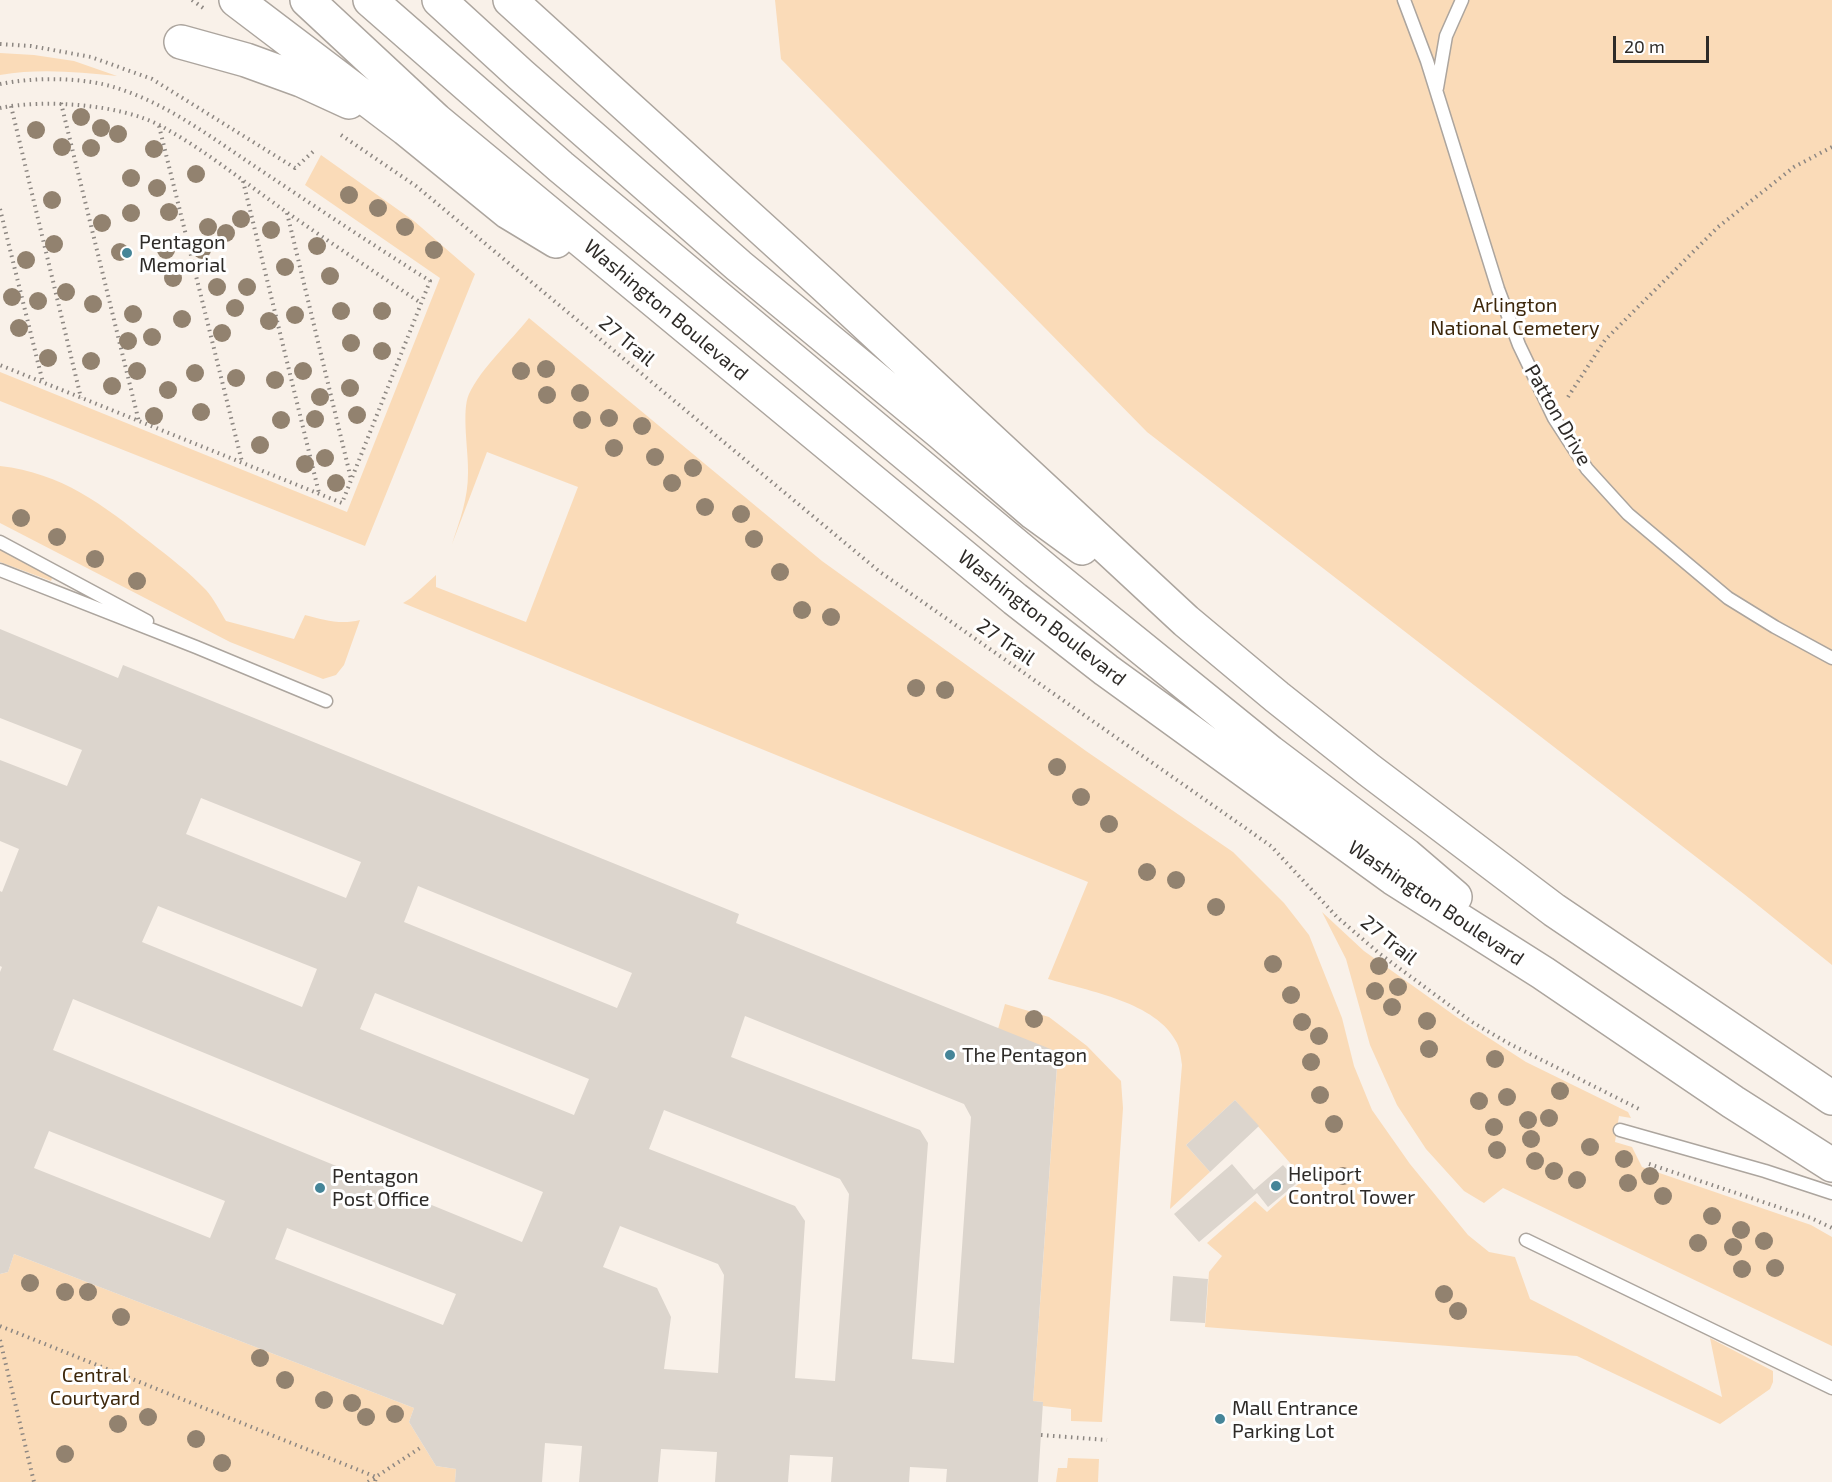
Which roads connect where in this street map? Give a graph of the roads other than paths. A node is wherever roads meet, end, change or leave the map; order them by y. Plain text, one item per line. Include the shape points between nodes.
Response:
1 (307, 0) edge
2 (370, 0) edge
3 (439, 0) edge
4 (510, 0) edge
5 (1404, 0) edge
6 (1461, 0) edge
7 (222, 6) edge
8 (181, 42) dead end
9 (1436, 92) junction
10 (406, 129) junction
11 (652, 298) junction
12 (0, 542) edge
13 (0, 570) edge
14 (1186, 621) junction
15 (196, 647) junction
16 (1832, 658) edge
17 (326, 701) dead end
18 (1543, 973) junction
19 (1832, 1098) edge
20 (1620, 1130) dead end
21 (1832, 1165) edge
22 (1832, 1193) edge
23 (1526, 1240) dead end
24 (1832, 1388) edge

1 - 11 highway, Washington Boulevard via 435,120
2 - 18 highway via 561,167 914,462 1270,752 1406,855
3 - 14 highway via 730,258 1034,513
4 - 14 highway
5 - 9 lane, Patton Drive
6 - 9 lane via 1446,36
7 - 10 highway
8 - 10 highway via 301,80
9 - 16 lane, Patton Drive via 1519,345 1554,418 1587,469 1628,514 1728,598
10 - 11 highway via 508,212
11 - 18 highway, Washington Boulevard via 1106,670 1393,878
12 - 15 lane
13 - 15 lane
14 - 19 highway via 1369,770 1554,910
15 - 17 lane
18 - 21 highway, Washington Boulevard
20 - 22 lane
23 - 24 lane

